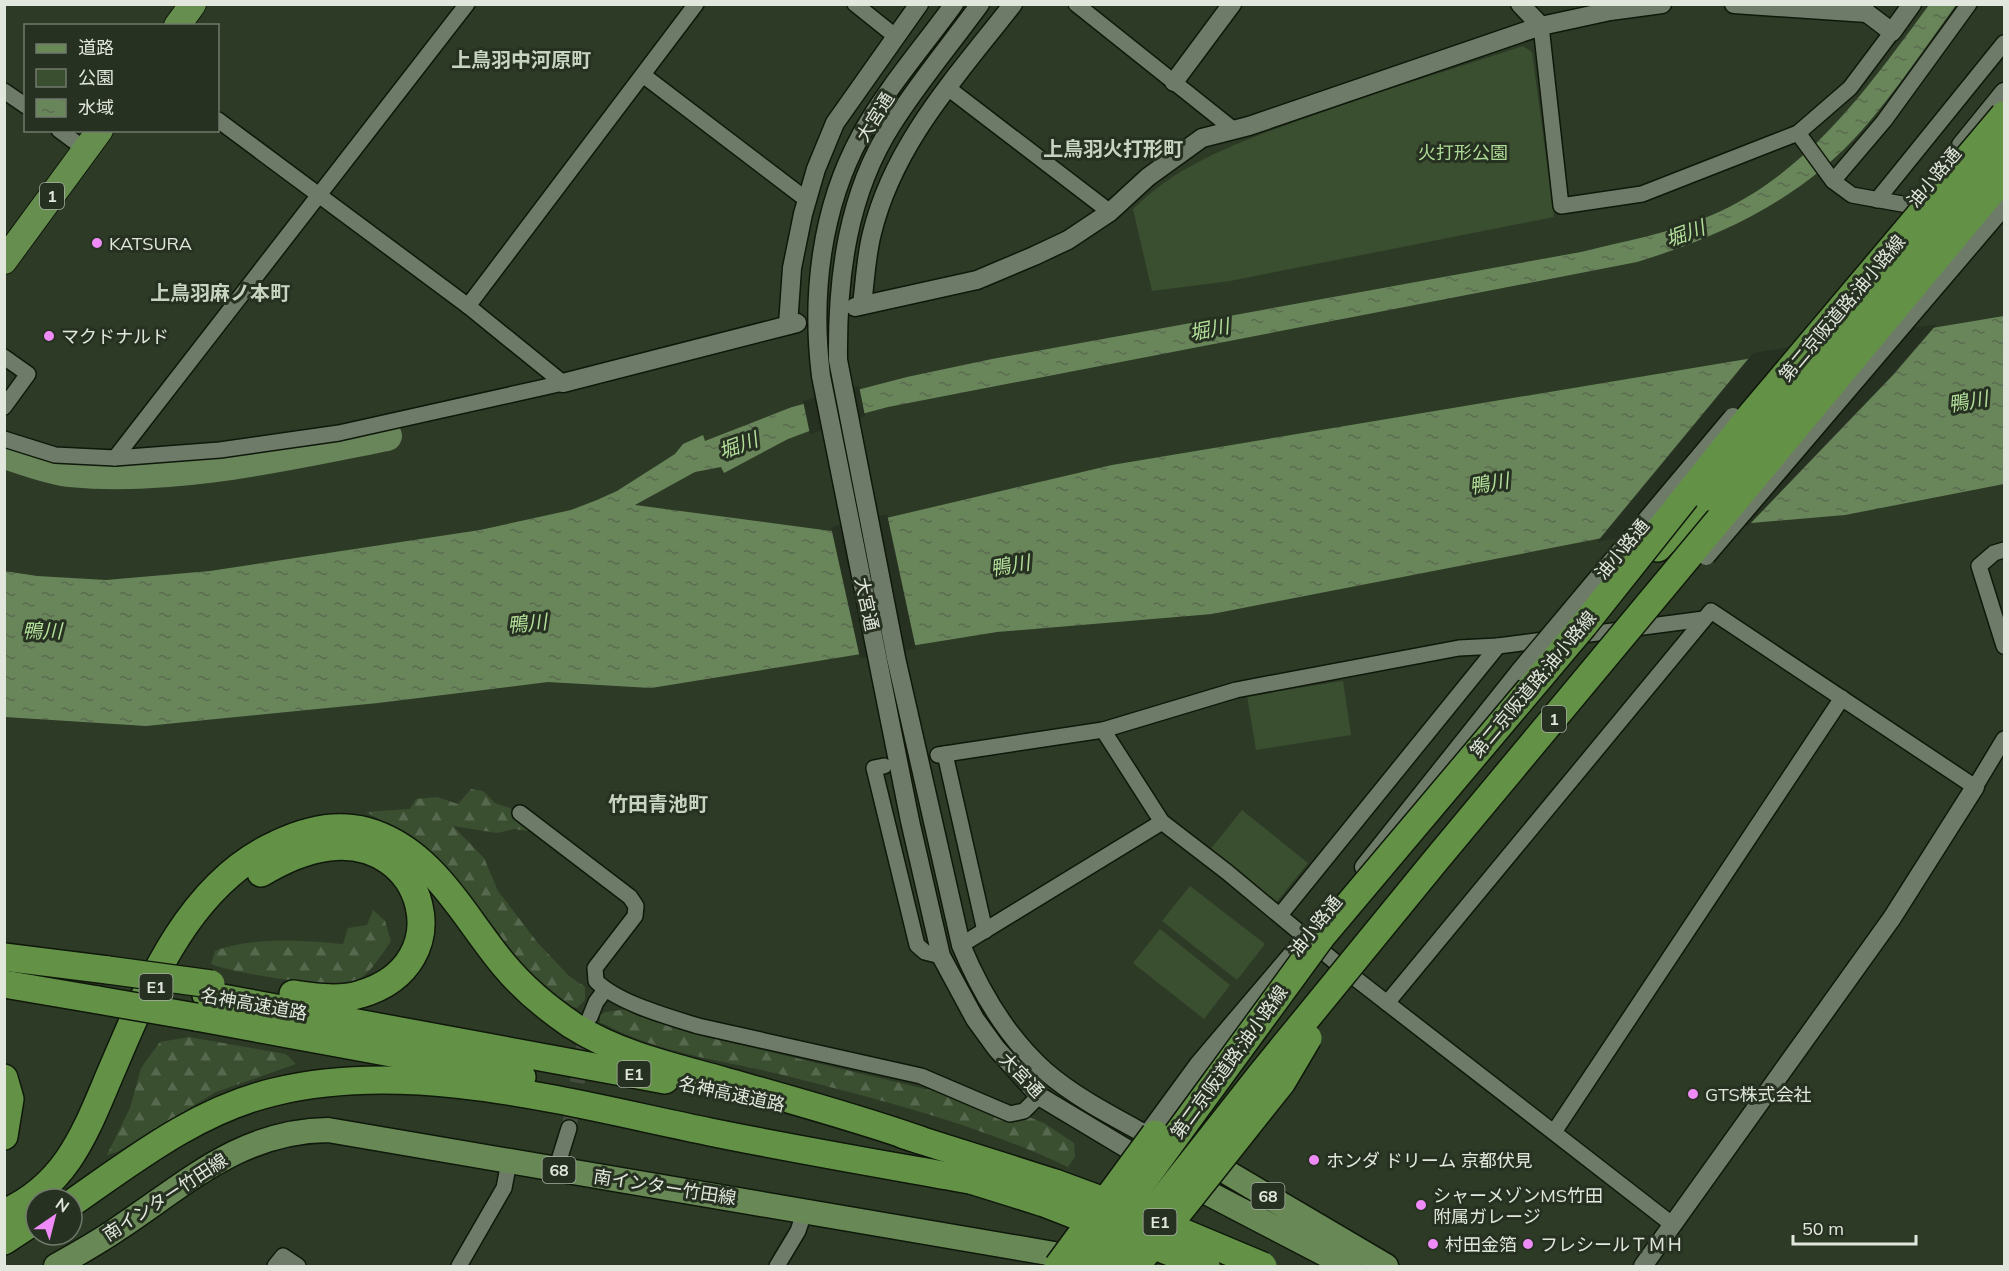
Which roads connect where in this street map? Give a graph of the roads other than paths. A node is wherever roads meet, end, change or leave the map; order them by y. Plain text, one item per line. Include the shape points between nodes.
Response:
1 (193, 4) edge
2 (467, 4) edge
3 (696, 4) edge
4 (855, 4) edge
5 (920, 4) edge
6 (954, 4) edge
7 (980, 4) edge
8 (1012, 4) edge
9 (1076, 4) edge
10 (1232, 4) edge
11 (1520, 4) edge
12 (1662, 4) edge
13 (1734, 4) edge
14 (1912, 4) edge
15 (1969, 4) edge
16 (1612, 8) edge
17 (1861, 9) edge
18 (178, 24) edge
19 (1541, 26) junction
20 (1893, 32) junction
21 (895, 36) junction
22 (2004, 43) edge
23 (643, 75) junction
24 (1174, 82) junction
25 (948, 88) junction
26 (4, 90) edge
27 (2004, 92) edge
28 (24, 105) edge
29 (2004, 115) edge
30 (219, 121) edge
31 (1234, 130) junction
32 (66, 132) edge
33 (1798, 133) junction
34 (93, 140) edge
35 (2004, 145) edge
36 (2004, 177) edge
37 (1833, 181) junction
38 (320, 194) junction
39 (807, 200) junction
40 (1877, 200) junction
41 (2004, 206) edge
42 (1110, 212) junction
43 (2004, 212) edge
44 (4, 261) edge
45 (468, 306) junction
46 (4, 357) edge
47 (562, 383) junction
48 (4, 407) edge
49 (4, 439) edge
50 (115, 458) junction
51 (2004, 550) edge
52 (1704, 619) junction
53 (1584, 625) junction
54 (1498, 646) junction
55 (2004, 646) edge
56 (1842, 698) junction
57 (897, 705) junction
58 (1103, 730) junction
59 (2004, 739) edge
60 (884, 766) dead end
61 (1975, 787) junction
62 (520, 813) dead end
63 (1162, 822) junction
64 (1280, 915) junction
65 (985, 931) junction
66 (1314, 937) junction
67 (962, 945) junction
68 (941, 956) junction
69 (4, 959) edge
70 (1352, 968) junction
71 (104, 983) junction
72 (4, 984) edge
73 (605, 990) junction
74 (204, 999) junction
75 (1387, 1003) junction
76 (590, 1017) tunnel mouth
77 (4, 1078) edge
78 (1039, 1096) junction
79 (568, 1128) tunnel mouth
80 (1554, 1132) junction
81 (4, 1136) edge
82 (920, 1140) junction
83 (1140, 1144) junction
84 (1204, 1159) junction
85 (508, 1162) junction
86 (556, 1170) junction
87 (976, 1181) junction
88 (1186, 1181) junction
89 (67, 1187) edge
90 (1049, 1193) junction
91 (84, 1195) edge
92 (806, 1210) junction
93 (4, 1213) edge
94 (1673, 1225) junction
95 (24, 1228) edge
96 (24, 1233) edge
97 (4, 1242) edge
98 (1330, 1261) edge
99 (1052, 1262) edge
100 (56, 1266) edge
101 (275, 1266) edge
102 (298, 1266) edge
103 (459, 1266) edge
104 (777, 1266) edge
105 (1081, 1266) edge
106 (1093, 1266) edge
107 (1110, 1266) edge
108 (1130, 1266) edge
109 (1136, 1266) edge
110 (1206, 1266) edge
111 (1263, 1266) edge
112 (1348, 1266) edge
113 (1386, 1266) edge
114 (1643, 1266) edge

1 - 18 highway
2 - 38 street
3 - 23 street
4 - 21 street
5 - 21 street
6 - 57 street, 大宮通 via 861,136 826,232 819,277 819,364
7 - 57 street, 大宮通 via 893,123 860,192 841,271 838,360
8 - 25 street
9 - 24 street
10 - 24 street
11 - 19 street
12 - 16 street
13 - 17 street
14 - 20 street
15 - 37 street via 1884,121
16 - 19 street
17 - 20 street
19 - 31 street
19 - 33 street via 1561,206 1642,194
20 - 33 street via 1850,88
21 - 39 street via 835,123
22 - 40 street
23 - 39 street
23 - 45 street
24 - 31 street
25 - 42 street
25 - 42 street via 917,128 889,182 871,234 858,306 977,280 1068,240
26 - 28 street
27 - 66 street, 油小路通, bridge via 1520,671
29 - 53 highway, 第二京阪道路;油小路線 / 1, bridge via 1752,416
30 - 38 street
31 - 42 street via 1202,138 1148,177
32 - 34 street
33 - 37 street
34 - 44 highway, 1
35 - 53 highway, bridge via 1756,444
36 - 70 highway, 第二京阪道路;油小路線 / 1, bridge
37 - 40 street via 1852,195
38 - 45 street
38 - 50 street
39 - 47 street via 792,268 793,324
40 - 43 street via 1957,213
41 - 70 street, bridge
45 - 47 street
46 - 48 street via 28,374
47 - 50 street via 339,433 220,450
49 - 50 street via 55,455
51 - 55 street via 1979,566
52 - 54 street
52 - 56 street via 1711,611
52 - 75 street
53 - 66 highway, 第二京阪道路;油小路線 / 1, bridge
54 - 58 street via 1459,648 1236,690
54 - 64 street
56 - 61 street
56 - 80 street
57 - 67 street, 大宮通
57 - 68 street, 大宮通 via 910,821
58 - 63 street
58 - 65 street via 941,754
59 - 61 street
60 - 68 street via 874,768 917,945 925,952
61 - 94 street via 1892,918
62 - 73 street via 630,897 636,906 635,916 595,968 596,981
63 - 64 street
63 - 65 street
64 - 66 street
65 - 67 street
66 - 70 street
66 - 83 street, 油小路通 via 1199,1064
66 - 99 highway, bridge
66 - 105 highway, 第二京阪道路;油小路線 / 1, bridge
67 - 83 street, 大宮通 via 975,979 997,1013 1045,1071 1106,1112
68 - 78 street, 大宮通 via 975,1019
69 - 71 highway
70 - 75 street
70 - 84 street
70 - 107 highway, 第二京阪道路;油小路線 / 1, bridge via 1262,1073
70 - 109 highway, bridge via 1282,1082
71 - 72 highway, 名神高速道路 / E1
71 - 74 highway, bridge
71 - 74 highway, 名神高速道路 / E1, bridge
73 - 76 street
73 - 78 street via 691,1023 921,1076 1010,1114 1024,1111
74 - 82 highway, 名神高速道路 / E1 via 657,1078
74 - 87 highway, 名神高速道路 / E1 via 872,1152
74 - 89 highway via 351,996 373,990 400,973 417,948 422,920 415,891 396,867 383,858 351,847 330,846 283,861 241,889 206,924 183,956 94,1148
75 - 80 street
77 - 81 highway via 10,1099
78 - 83 street, 大宮通
79 - 86 street
80 - 94 street
82 - 90 highway, 名神高速道路 / E1
82 - 93 highway via 645,1058 592,1037 526,989 415,856 372,833 325,829 270,847 231,874 197,909 161,964 70,1158 45,1188
83 - 84 main road, 68
83 - 88 main road, 68
83 - 99 main road, 油小路通
84 - 88 main road
84 - 113 main road, 68
85 - 86 main road, 南インター竹田線 / 68
85 - 100 main road, 南インター竹田線 / 68 via 328,1130 265,1139 207,1166 119,1228
85 - 103 street via 504,1188
86 - 92 main road, 南インター竹田線 / 68
87 - 90 highway, 名神高速道路 / E1
87 - 91 highway via 515,1094 465,1086 382,1081 306,1085 241,1102 181,1129
88 - 98 main road, 68
88 - 108 main road
90 - 110 highway, 名神高速道路 / E1, bridge
90 - 111 highway, 名神高速道路 / E1, bridge via 1139,1214
92 - 99 main road, 南インター竹田線 / 68
92 - 104 street
94 - 114 street
95 - 97 highway
96 - 97 highway
98 - 112 main road, 68
99 - 106 main road, 南インター竹田線 / 68
101 - 102 street via 283,1256

